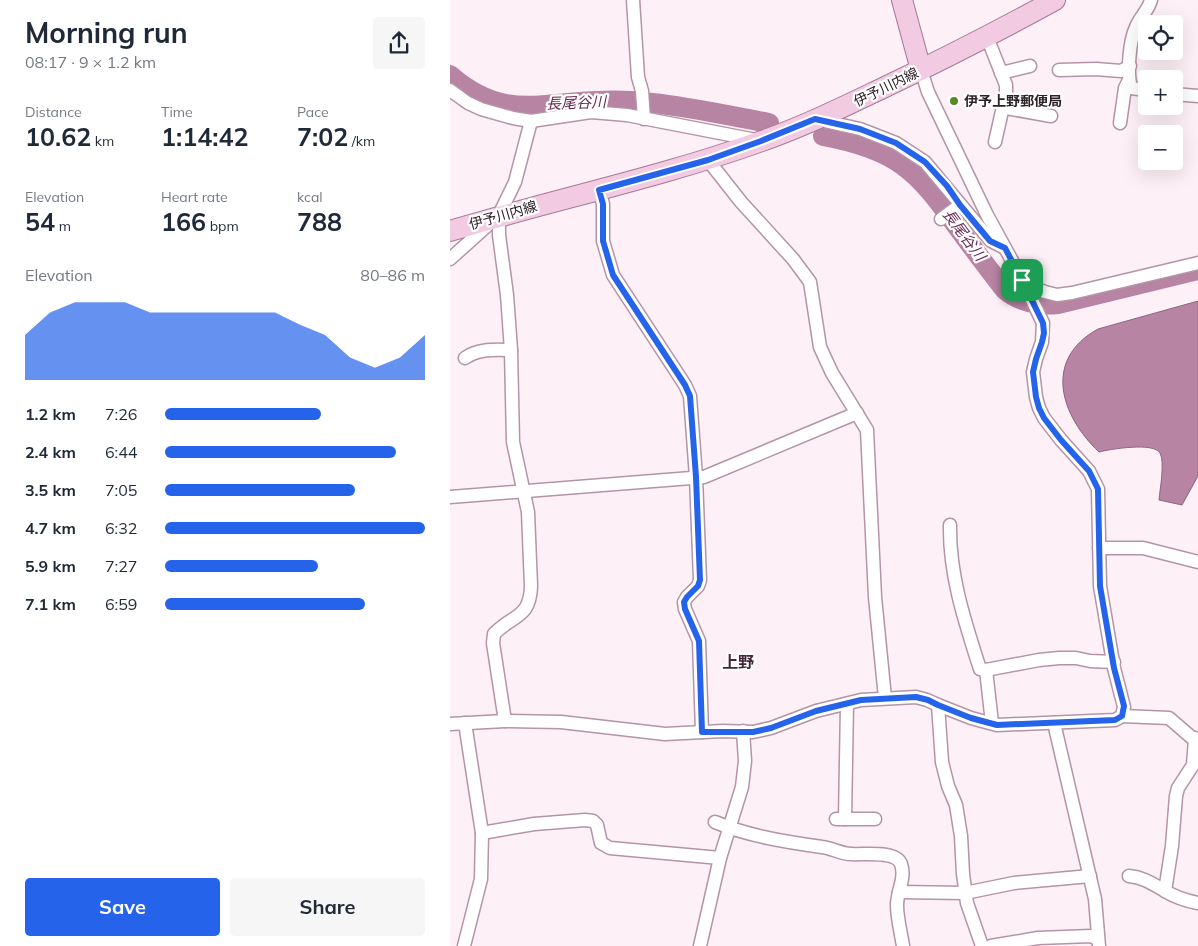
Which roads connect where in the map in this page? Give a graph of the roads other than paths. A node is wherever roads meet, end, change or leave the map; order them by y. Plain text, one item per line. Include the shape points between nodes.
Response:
1 (633, 0) edge
2 (902, 0) edge
3 (1055, 0) edge
4 (1152, 0) edge
5 (986, 37) junction
6 (1030, 66) dead end
7 (1130, 66) junction
8 (921, 70) junction
9 (1059, 70) dead end
10 (1001, 73) junction
11 (1129, 80) junction
12 (1138, 89) edge
13 (450, 90) edge
14 (1183, 95) edge
15 (1198, 96) edge
16 (1006, 108) junction
17 (644, 115) junction
18 (1052, 116) dead end
19 (815, 119) junction
20 (531, 120) junction
21 (1120, 123) dead end
22 (761, 141) junction
23 (995, 142) dead end
24 (708, 160) junction
25 (599, 190) junction
26 (960, 205) junction
27 (498, 216) junction
28 (941, 219) dead end
29 (450, 230) edge
30 (1005, 248) junction
31 (450, 259) edge
32 (1198, 262) edge
33 (1022, 280) junction
34 (511, 350) junction
35 (465, 358) dead end
36 (857, 413) junction
37 (696, 477) junction
38 (524, 492) junction
39 (450, 497) edge
40 (950, 526) dead end
41 (1099, 548) junction
42 (1198, 562) edge
43 (1114, 662) junction
44 (986, 670) junction
45 (886, 698) junction
46 (847, 704) junction
47 (938, 705) junction
48 (1122, 716) junction
49 (505, 721) junction
50 (465, 723) junction
51 (992, 723) junction
52 (1054, 723) junction
53 (450, 724) edge
54 (743, 731) junction
55 (702, 732) junction
56 (1197, 739) edge
57 (875, 819) dead end
58 (715, 822) dead end
59 (729, 828) junction
60 (482, 833) junction
61 (720, 858) junction
62 (1090, 876) junction
63 (1129, 876) dead end
64 (1165, 891) junction
65 (900, 892) junction
66 (965, 893) junction
67 (1198, 903) edge
68 (1098, 943) edge
69 (464, 946) edge
70 (700, 946) edge
71 (903, 946) edge
72 (982, 946) edge
73 (991, 946) edge

1 - 17 street
2 - 8 main road
3 - 5 main road, 伊予川内線
4 - 7 street via 1133,33
5 - 8 main road, 伊予川内線
5 - 10 street
6 - 10 street
7 - 9 street via 1121,71
7 - 11 street
8 - 19 main road, 伊予川内線
8 - 30 street via 928,92 986,215
10 - 16 street via 1006,85
11 - 12 street via 1131,88
11 - 21 street
13 - 20 street via 481,109
14 - 15 street
16 - 18 street
16 - 23 street via 1002,111
17 - 20 street via 591,112
17 - 22 street
19 - 22 main road, 伊予川内線
19 - 26 street via 860,129 896,143 925,162
20 - 27 street via 514,182
22 - 24 main road, 伊予川内線
24 - 25 main road, 伊予川内線
24 - 36 street via 810,282 820,347
25 - 27 main road, 伊予川内線
25 - 37 street via 603,204 603,241 613,275 690,396
26 - 28 street
26 - 30 street via 990,241
27 - 29 main road, 伊予川内線
27 - 31 street
27 - 34 street
30 - 33 street
32 - 33 street via 1072,293 1045,292
33 - 41 street via 1043,323 1044,333 1033,372 1036,397 1044,418 1095,480
34 - 35 street via 485,350
34 - 38 street via 513,442
36 - 37 street
36 - 45 street via 867,430 875,597
37 - 38 street
37 - 55 street via 700,580 684,602 699,641
38 - 39 street
38 - 49 street via 528,512 530,596 523,613 501,627 494,634 493,643
40 - 44 street via 960,608 980,669
41 - 42 street via 1143,548
41 - 43 street via 1100,586
43 - 44 street via 1059,658
43 - 48 street via 1124,706
44 - 51 street
45 - 46 street
45 - 47 street via 916,697
46 - 54 street via 816,711 771,728
46 - 57 street via 841,819
47 - 51 street
47 - 66 street via 942,762 956,805
48 - 52 street via 1115,720
48 - 56 street via 1169,718 1190,737
49 - 50 street
49 - 55 street via 561,722 665,734
50 - 53 street
50 - 60 street
51 - 52 street
52 - 62 street
54 - 55 street
54 - 59 street via 742,787
56 - 64 street via 1193,765 1176,796
58 - 59 street
59 - 61 street
59 - 65 street via 850,854 890,855 901,862
60 - 61 street via 585,820 597,824 601,843 610,848
60 - 69 street via 481,880
61 - 70 street
62 - 66 street via 1014,883
62 - 68 street
63 - 64 street via 1138,877
64 - 67 street
65 - 66 street
65 - 71 street via 897,905
66 - 72 street
68 - 73 street via 1091,936 1038,938

